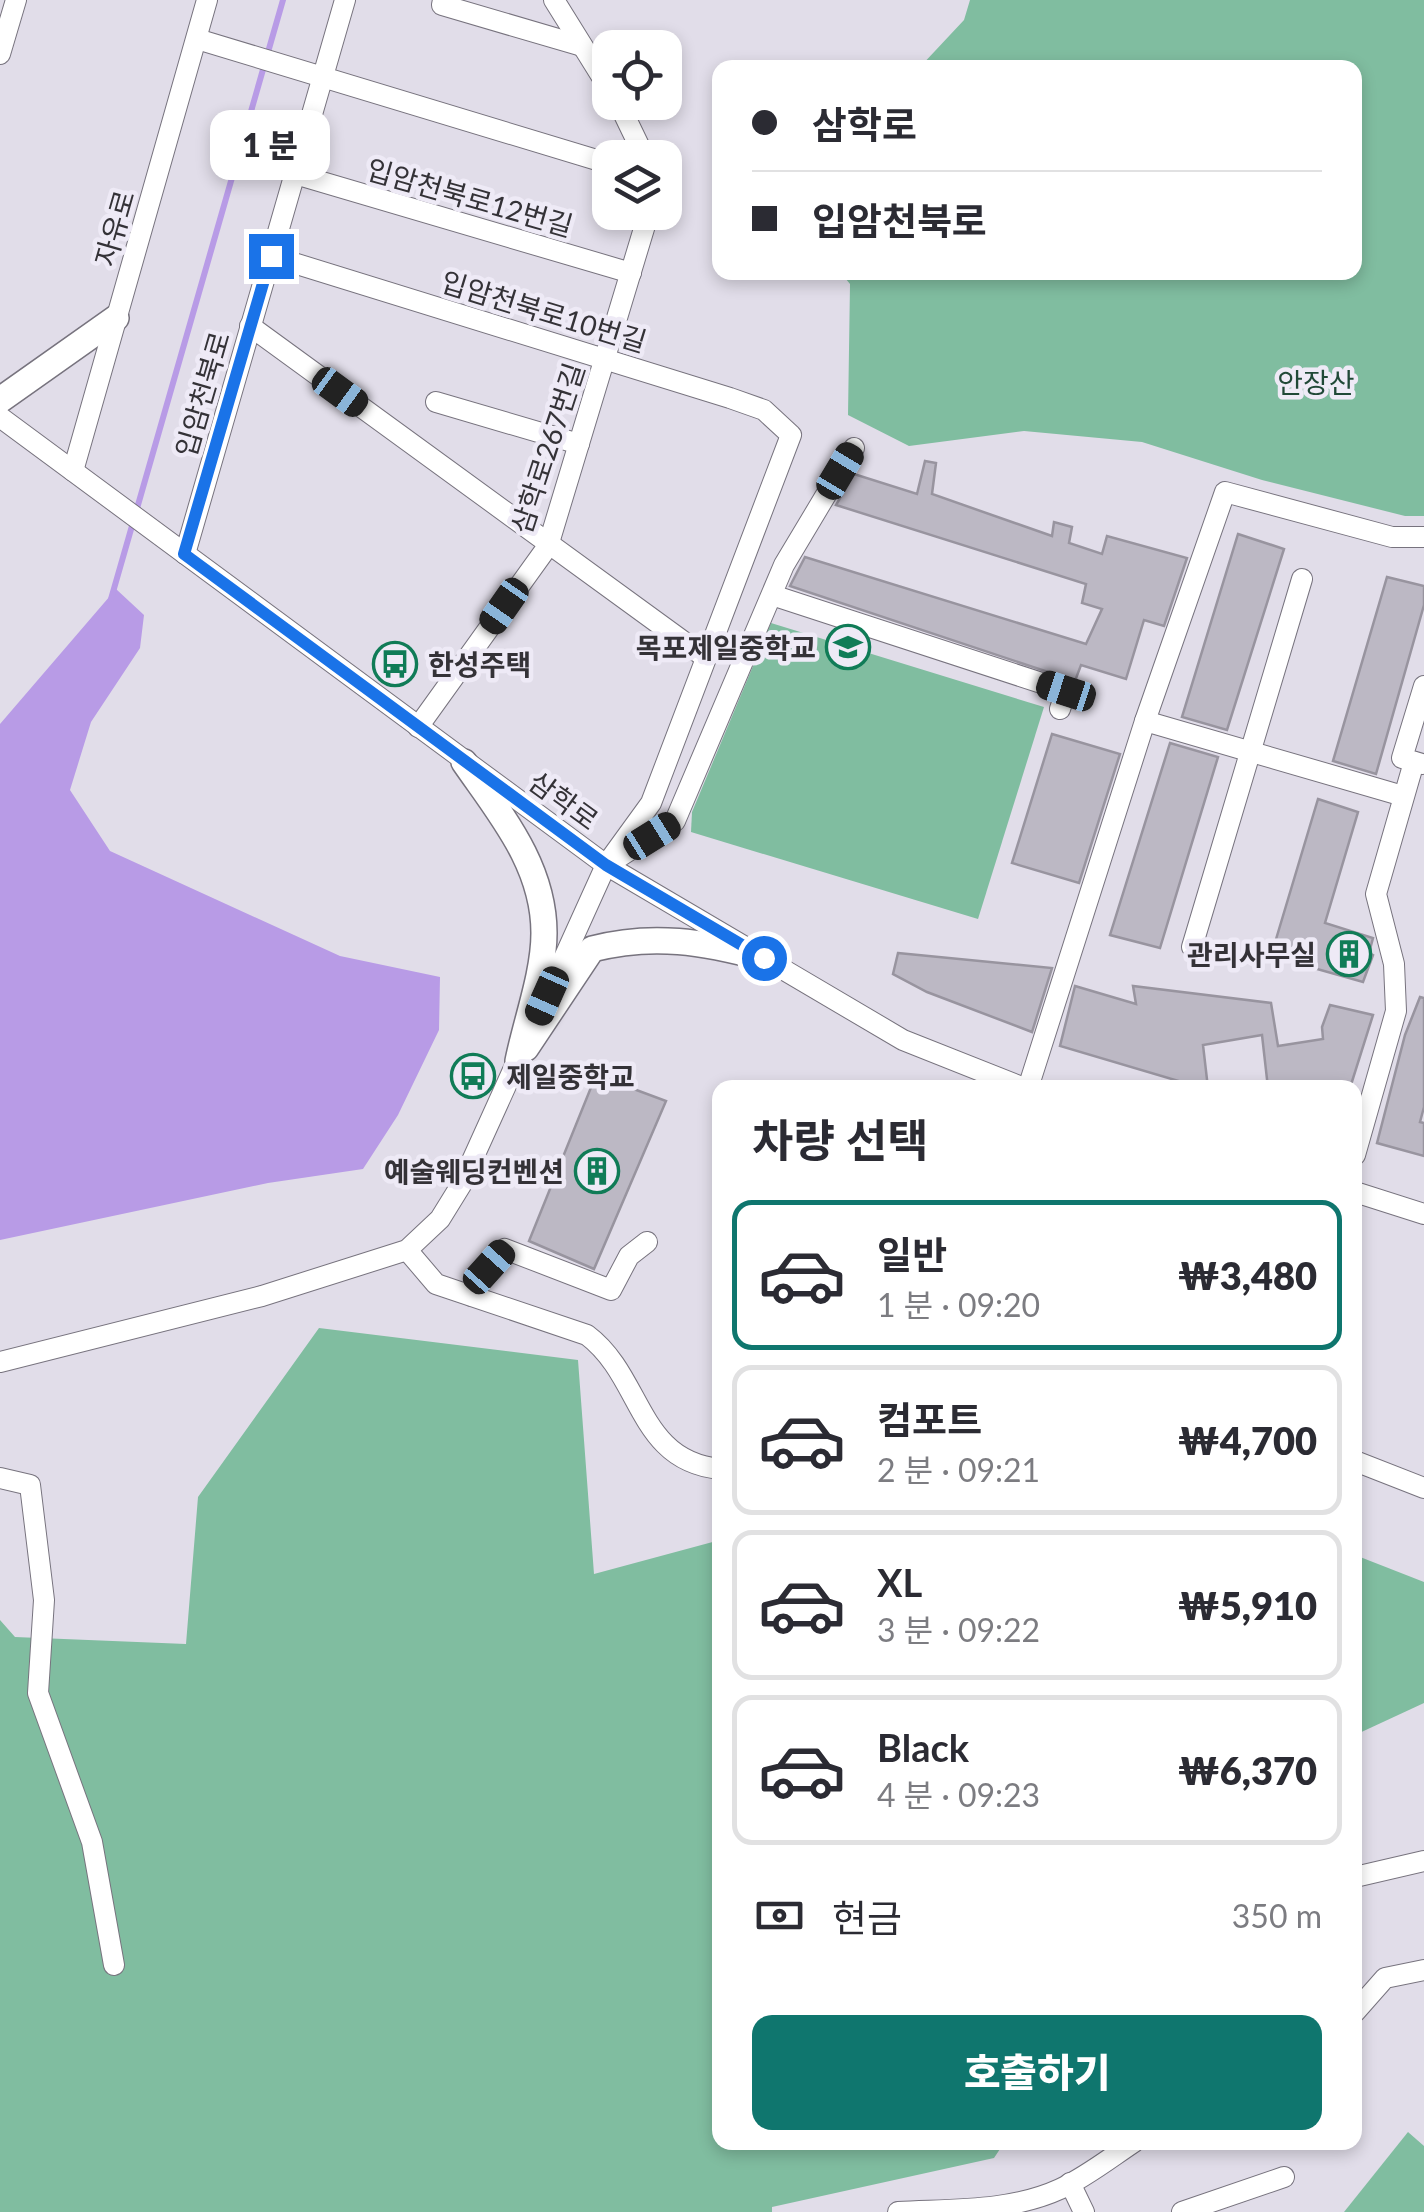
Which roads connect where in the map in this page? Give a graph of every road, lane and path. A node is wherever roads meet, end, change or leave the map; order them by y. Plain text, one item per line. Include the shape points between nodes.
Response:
1 (16, 0) edge
2 (208, 0) edge
3 (345, 0) edge
4 (443, 0) edge
5 (554, 0) edge
6 (197, 39) junction
7 (582, 46) junction
8 (0, 54) edge
9 (592, 62) edge
10 (323, 76) junction
11 (592, 158) edge
12 (294, 174) junction
13 (644, 230) edge
14 (271, 256) junction
15 (631, 273) junction
16 (116, 318) junction
17 (250, 326) junction
18 (606, 359) junction
19 (0, 400) edge
20 (436, 402) dead end
21 (0, 417) edge
22 (579, 444) junction
23 (854, 448) dead end
24 (72, 471) junction
25 (1424, 537) edge
26 (548, 546) junction
27 (184, 554) junction
28 (1302, 579) dead end
29 (772, 595) junction
30 (706, 658) junction
31 (1424, 686) edge
32 (1060, 709) dead end
33 (1146, 721) junction
34 (418, 727) junction
35 (1250, 752) junction
36 (464, 762) junction
37 (1419, 763) edge
38 (1403, 796) junction
39 (606, 865) junction
40 (1192, 947) dead end
41 (764, 958) junction
42 (518, 1061) junction
43 (1006, 1080) edge
44 (1029, 1080) edge
45 (1362, 1130) edge
46 (1362, 1194) edge
47 (1424, 1214) edge
48 (646, 1242) dead end
49 (406, 1250) junction
50 (472, 1296) junction
51 (0, 1362) edge
52 (1362, 1465) edge
53 (712, 1467) edge
54 (0, 1478) edge
55 (1424, 1488) edge
56 (1424, 1861) edge
57 (1362, 1875) edge
58 (114, 1966) dead end
59 (1424, 1970) edge
60 (1362, 2004) edge
61 (1122, 2150) edge
62 (1284, 2177) dead end
63 (1070, 2183) junction
64 (898, 2212) edge
65 (1084, 2212) edge
66 (1182, 2212) edge

1 - 8 street
2 - 6 street, 자유로
3 - 10 street, 입암천북로
4 - 7 street via 442,5
5 - 7 street
6 - 10 street
6 - 16 street, 자유로
7 - 9 street
10 - 11 street
10 - 12 street, 입암천북로
12 - 14 street, 입암천북로
12 - 15 street, 입암천북로12번길
13 - 15 street, 삼학로267번길
14 - 17 street, 입암천북로
14 - 18 street, 입암천북로10번길
15 - 18 street, 삼학로267번길
16 - 19 main road
16 - 24 street, 자유로
17 - 26 street
17 - 27 street, 입암천북로
18 - 22 street, 삼학로267번길
18 - 30 street, 입암천북로10번길 via 764,410 792,435
20 - 22 street
21 - 24 street
22 - 26 street, 삼학로267번길
23 - 29 street
24 - 27 street, 삼학로
25 - 33 street via 1392,537 1225,492
26 - 30 street
26 - 34 street, 삼학로267번길
27 - 34 street, 삼학로
28 - 35 street
29 - 32 street via 1066,691
29 - 39 street via 675,822
30 - 39 street via 651,803
31 - 37 street via 1402,758
33 - 35 street
33 - 44 street
34 - 36 street, 삼학로
35 - 38 street
35 - 40 street
36 - 39 street, 삼학로
36 - 42 main road via 520,843 536,882 544,934
37 - 38 street
38 - 45 street via 1376,894 1394,964 1396,1011
39 - 41 street, 삼학로
39 - 42 street
41 - 42 main road via 664,938 592,949
41 - 43 street, 삼학로 via 903,1040
42 - 49 street via 461,1184 440,1219
46 - 47 street
48 - 50 street via 629,1256 612,1290 505,1249 474,1284
49 - 50 street via 436,1284
49 - 51 street via 262,1296
50 - 53 street via 586,1335 604,1348 666,1450
52 - 55 street
54 - 58 street via 30,1485 44,1600 38,1693 88,1826
56 - 57 street
59 - 60 street via 1385,1978
61 - 63 street
62 - 66 street
63 - 64 street via 1004,2206
63 - 65 street

